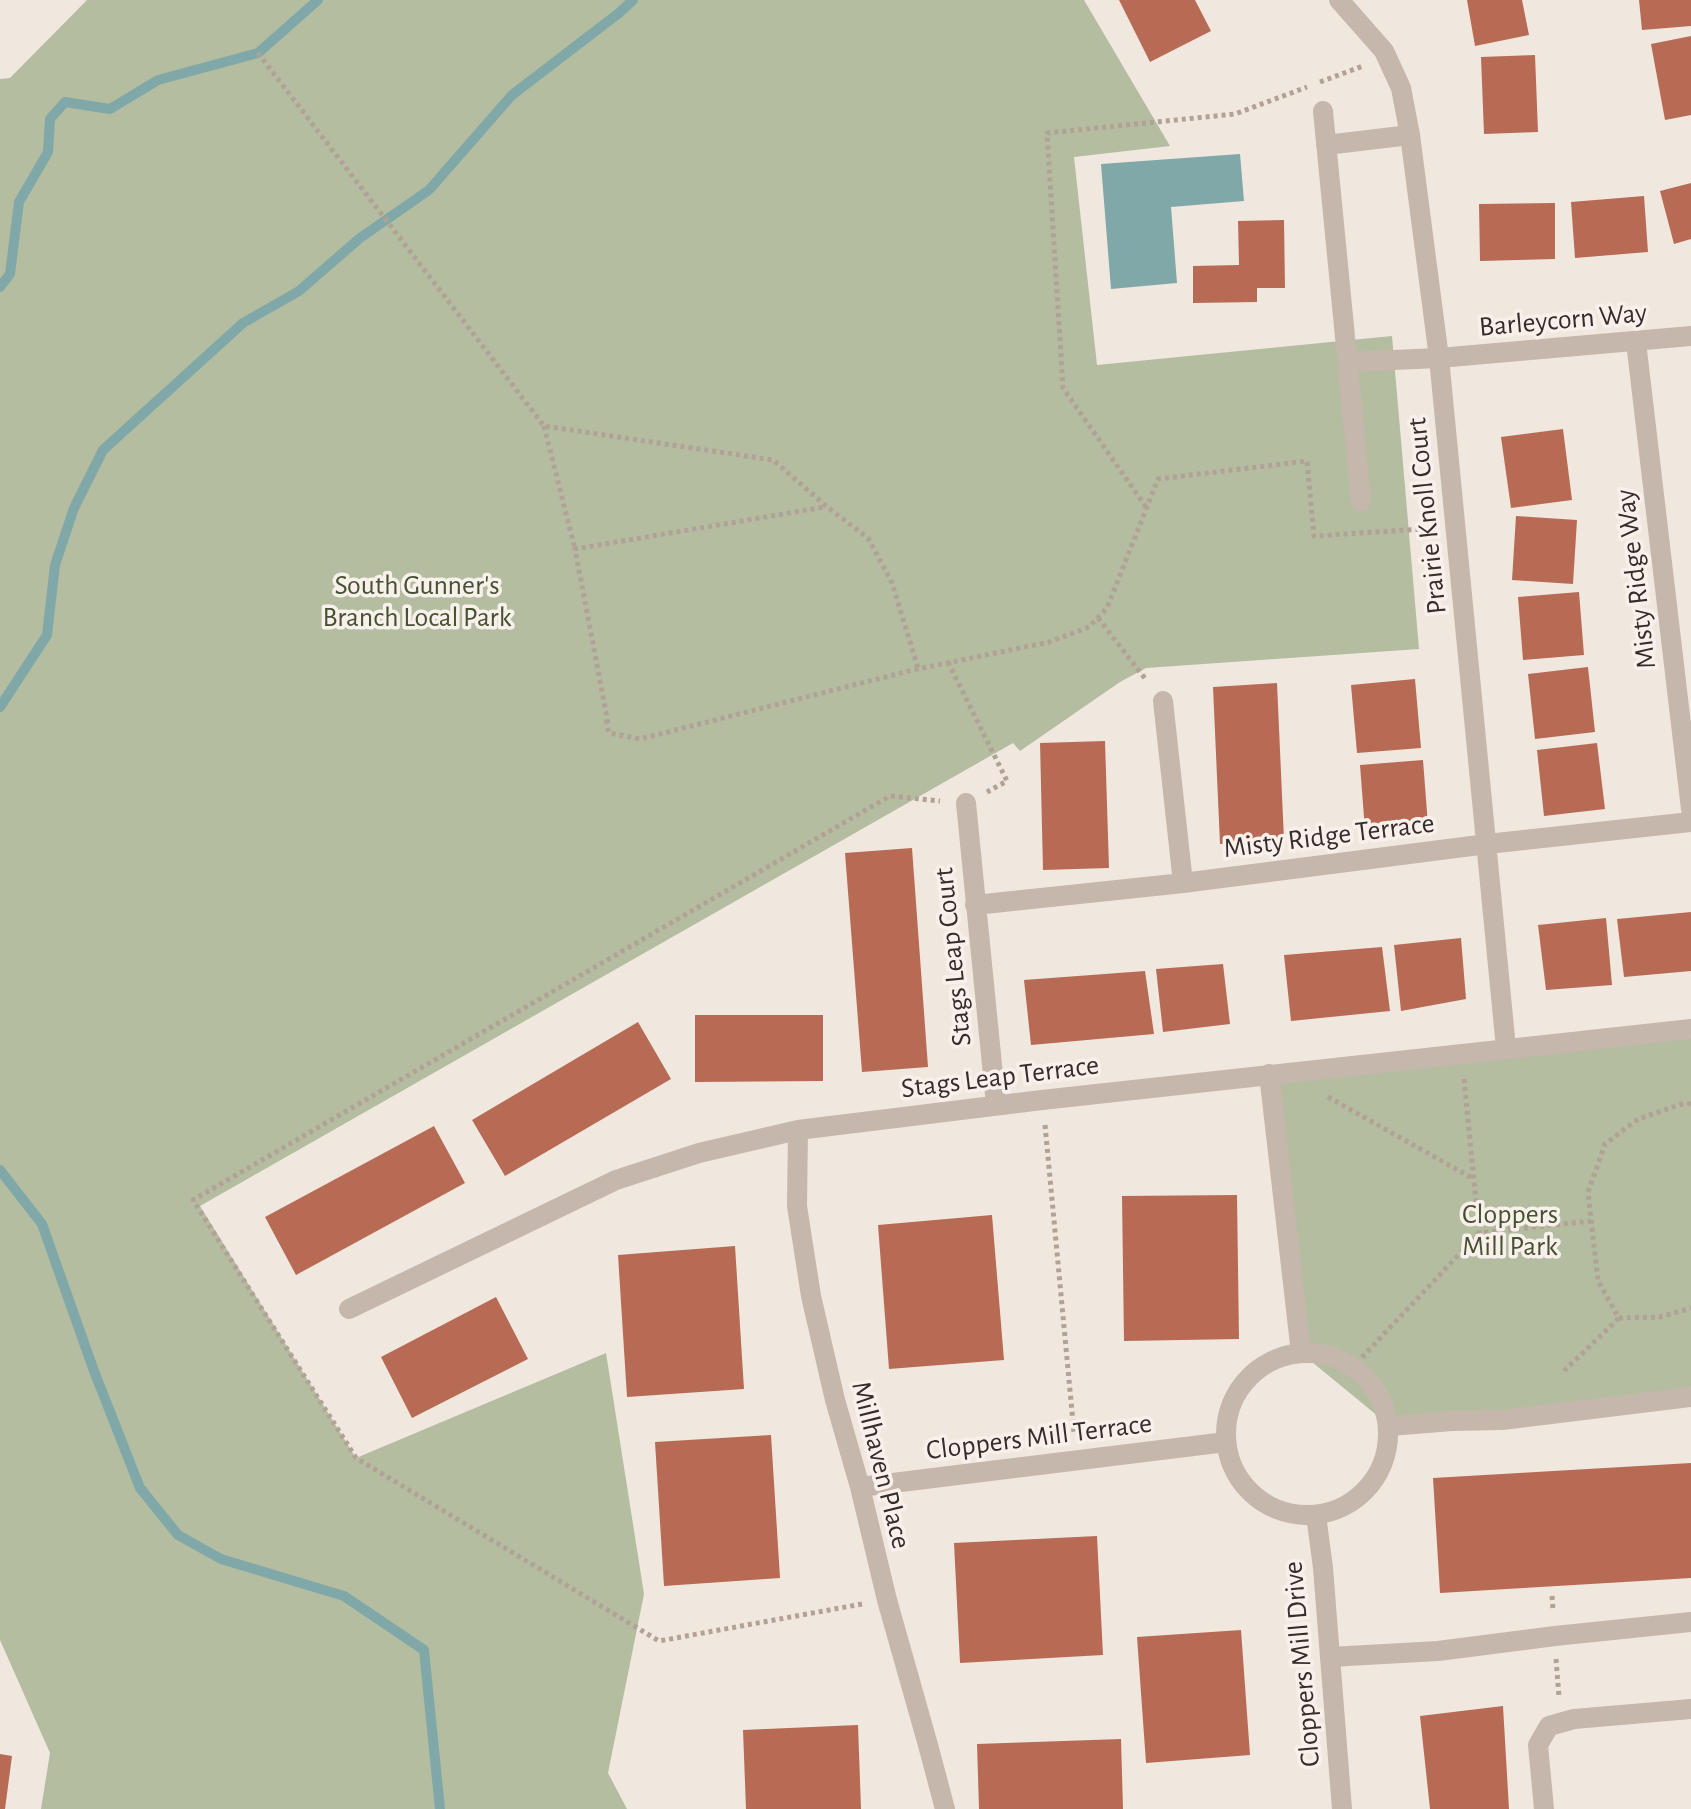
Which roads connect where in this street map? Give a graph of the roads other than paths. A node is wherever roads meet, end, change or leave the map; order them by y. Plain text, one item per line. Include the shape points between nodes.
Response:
1 (1339, 0) edge
2 (1323, 111) dead end
3 (1410, 135) junction
4 (1326, 145) junction
5 (1691, 336) edge
6 (1636, 342) junction
7 (1439, 358) junction
8 (1348, 362) junction
9 (1361, 501) dead end
10 (1163, 701) road end
11 (966, 803) road end
12 (1691, 809) edge
13 (1691, 822) edge
14 (1487, 844) junction
15 (1183, 883) junction
16 (975, 905) junction
17 (1691, 1029) edge
18 (1506, 1048) junction
19 (1269, 1074) junction
20 (996, 1105) junction
21 (798, 1130) junction
22 (349, 1309) dead end
23 (1301, 1353) junction
24 (1691, 1397) edge
25 (1390, 1426) junction
26 (1226, 1442) junction
27 (860, 1487) junction
28 (1316, 1515) junction
29 (1691, 1622) edge
30 (1330, 1657) junction
31 (1691, 1709) edge
32 (945, 1809) edge
33 (1342, 1809) edge
34 (1544, 1809) edge

1 - 3 street, Prairie Knoll Court via 1384,51 1401,88
2 - 4 street
3 - 4 street
3 - 7 street, Prairie Knoll Court
4 - 8 street
5 - 6 street, Barleycorn Way
6 - 7 street, Barleycorn Way
6 - 12 street, Misty Ridge Way
7 - 8 street, Barleycorn Way
7 - 14 street, Prairie Knoll Court
8 - 9 street
10 - 15 street
11 - 16 street, Stags Leap Court
13 - 14 street, Misty Ridge Terrace
14 - 15 street, Misty Ridge Terrace
14 - 18 street, Prairie Knoll Court
15 - 16 street, Misty Ridge Terrace
16 - 20 street, Stags Leap Court
17 - 18 street, Stags Leap Terrace
18 - 19 street, Stags Leap Terrace
19 - 20 street, Stags Leap Terrace
19 - 23 street
20 - 21 street, Stags Leap Terrace
21 - 22 street, Stags Leap Terrace via 699,1153 616,1180
21 - 27 street, Millhaven Place via 797,1206 811,1296
23 - 25 street via 1338,1359 1371,1384
23 - 26 street via 1255,1371 1232,1404
24 - 25 street via 1502,1420
25 - 28 street via 1383,1465 1364,1491 1339,1510
26 - 27 street, Cloppers Mill Terrace
26 - 28 street via 1233,1467 1257,1497 1274,1509
27 - 32 street, Millhaven Place
28 - 30 street, Cloppers Mill Drive
29 - 30 street via 1438,1651
30 - 33 street, Cloppers Mill Drive
31 - 34 street via 1549,1726 1538,1745

